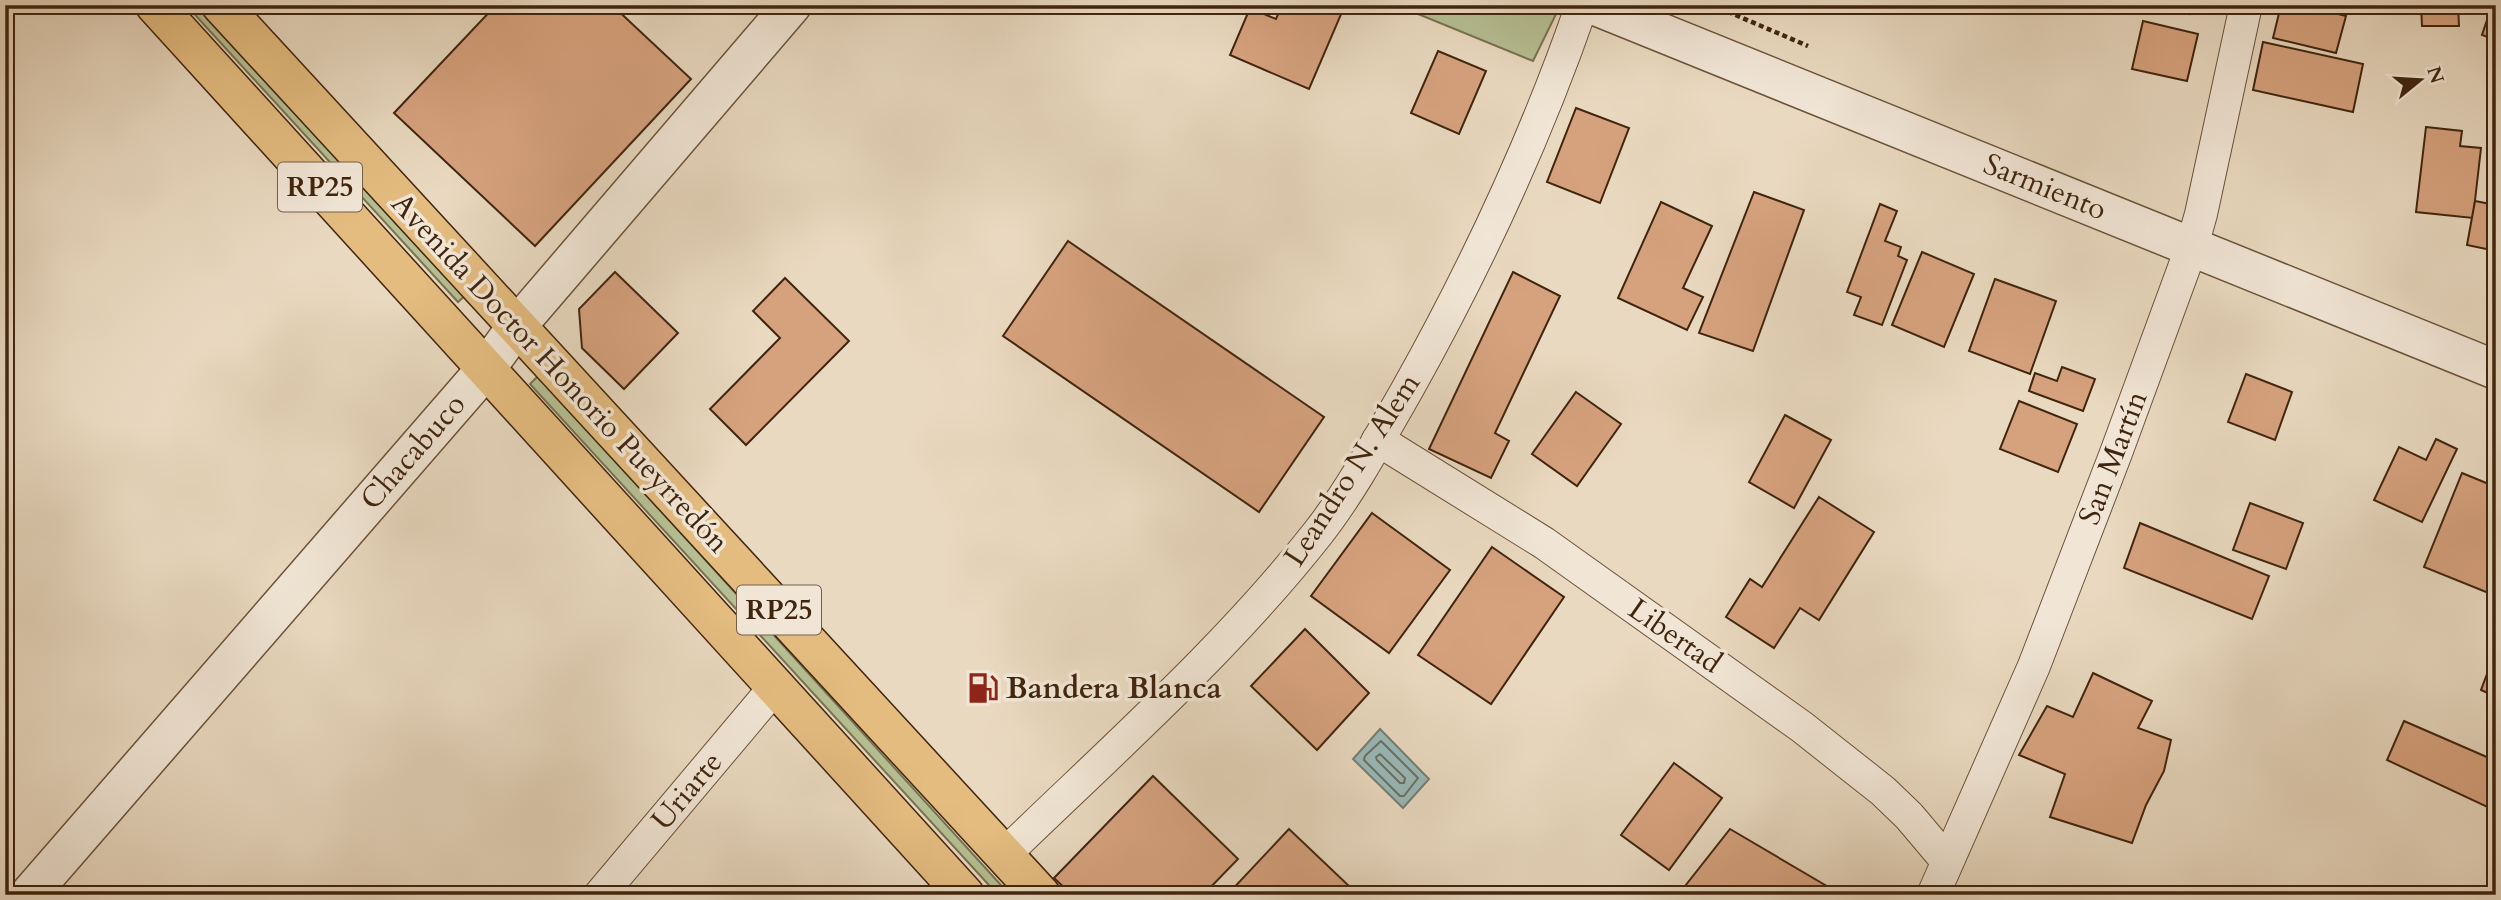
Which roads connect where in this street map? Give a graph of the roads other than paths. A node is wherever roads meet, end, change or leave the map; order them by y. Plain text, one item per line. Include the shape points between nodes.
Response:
1 (155, 5) edge
2 (221, 5) edge
3 (792, 5) edge
4 (1582, 5) edge
5 (1593, 5) edge
6 (2246, 5) edge
7 (2192, 246) junction
8 (517, 326) junction
9 (485, 370) junction
10 (2496, 370) edge
11 (1378, 440) junction
12 (775, 687) junction
13 (1004, 855) junction
14 (1940, 885) edge
15 (29, 895) edge
16 (600, 895) edge
17 (965, 895) edge
18 (1041, 895) edge

1 - 9 main road, Avenida Doctor Honorio Pueyrredón / RP25
2 - 8 main road, Avenida Doctor Honorio Pueyrredón / RP25
3 - 8 street, Chacabuco
4 - 11 street, Leandro N. Alem via 1564,58 1484,242
5 - 7 street, Sarmiento
6 - 7 street, San Martín
7 - 10 street, Sarmiento
7 - 14 street, San Martín via 2034,666
8 - 9 street, Chacabuco
8 - 13 main road, Avenida Doctor Honorio Pueyrredón / RP25
9 - 12 main road, Avenida Doctor Honorio Pueyrredón / RP25
9 - 15 street, Chacabuco
11 - 13 street, Leandro N. Alem via 1320,531 1257,607
11 - 14 street, Libertad via 1544,543 1802,727 1883,791 1909,816
12 - 16 street, Uriarte
12 - 17 main road, Avenida Doctor Honorio Pueyrredón / RP25
13 - 18 main road, Avenida Doctor Honorio Pueyrredón / RP25

